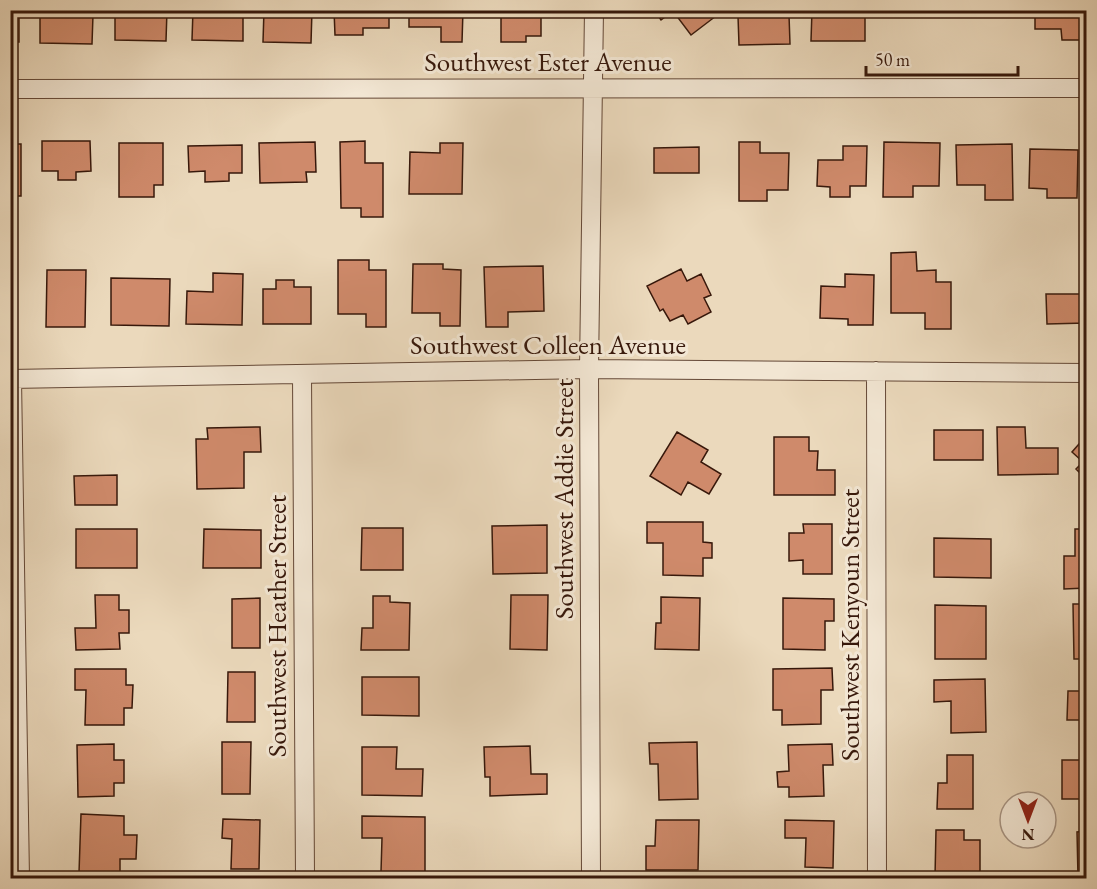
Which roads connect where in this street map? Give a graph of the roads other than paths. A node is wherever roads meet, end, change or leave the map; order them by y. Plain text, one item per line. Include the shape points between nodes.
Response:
1 (594, 10) edge
2 (594, 88) junction
3 (1086, 88) edge
4 (10, 89) edge
5 (589, 369) junction
6 (876, 371) junction
7 (1086, 373) edge
8 (302, 374) junction
9 (11, 379) edge
10 (20, 879) edge
11 (305, 879) edge
12 (591, 879) edge
13 (877, 879) edge

1 - 2 street, Southwest Addie Street
2 - 3 street, Southwest Ester Avenue
2 - 4 street, Southwest Ester Avenue
2 - 5 street, Southwest Addie Street
5 - 6 street, Southwest Colleen Avenue
5 - 8 street, Southwest Colleen Avenue
5 - 12 street, Southwest Addie Street
6 - 7 street, Southwest Colleen Avenue
6 - 13 street, Southwest Kenyoun Street
8 - 9 street, Southwest Colleen Avenue
8 - 11 street, Southwest Heather Street
9 - 10 street

